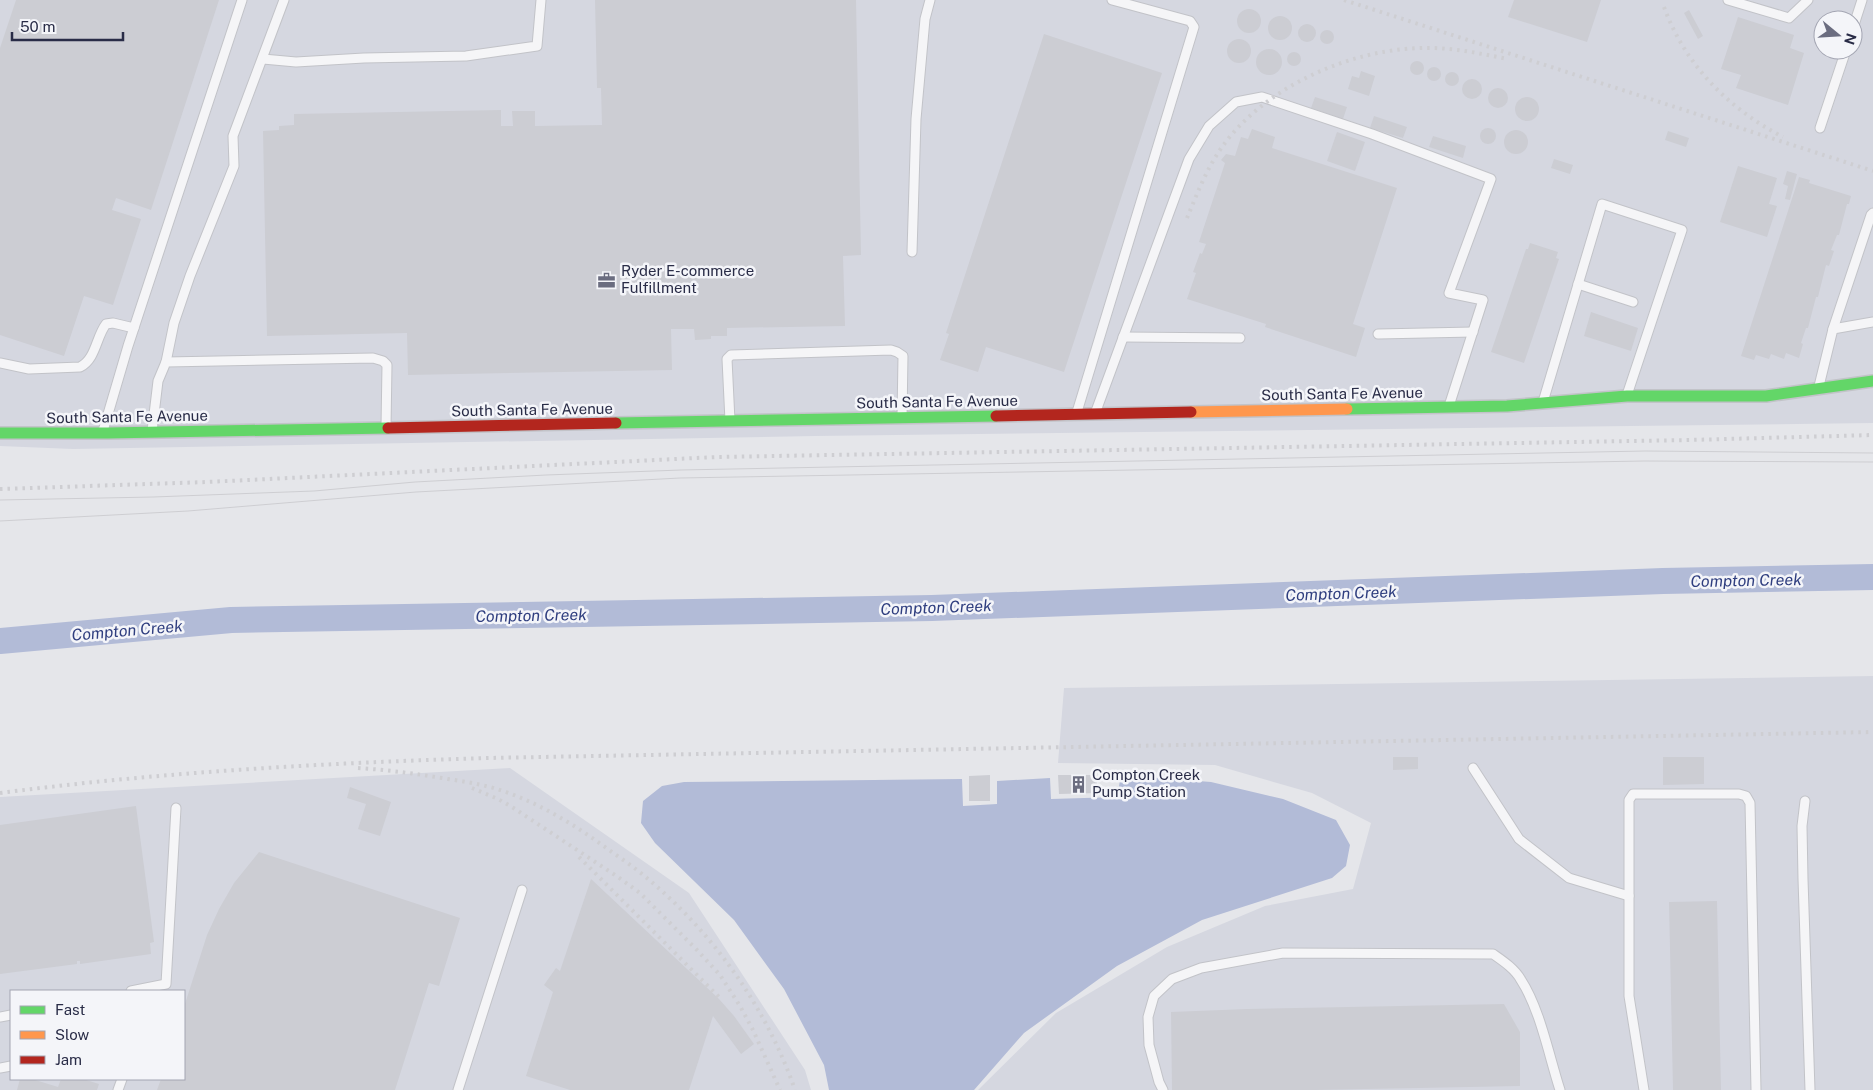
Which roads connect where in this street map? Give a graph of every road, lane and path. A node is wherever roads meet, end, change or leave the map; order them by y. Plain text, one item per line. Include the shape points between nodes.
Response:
1 (242, 0) edge
2 (284, 0) edge
3 (541, 0) edge
4 (930, 0) edge
5 (1112, 0) edge
6 (1728, 0) edge
7 (1808, 0) edge
8 (263, 59) junction
9 (1843, 60) edge
10 (1820, 128) dead end
11 (1873, 214) edge
12 (912, 252) dead end
13 (1578, 284) junction
14 (1633, 302) dead end
15 (1873, 322) edge
16 (134, 328) junction
17 (1833, 328) junction
18 (1473, 332) junction
19 (1378, 334) dead end
20 (1123, 337) junction
21 (1240, 338) dead end
22 (166, 362) junction
23 (0, 363) edge
24 (1873, 381) edge
25 (1818, 389) junction
26 (1627, 396) junction
27 (1543, 402) junction
28 (1448, 407) junction
29 (1076, 414) junction
30 (1095, 414) junction
31 (902, 418) junction
32 (730, 421) junction
33 (386, 428) junction
34 (152, 432) junction
35 (0, 433) edge
36 (102, 433) junction
37 (1473, 768) dead end
38 (1804, 801) dead end
39 (176, 808) dead end
40 (522, 890) dead end
41 (1629, 896) junction
42 (136, 990) edge
43 (458, 1090) edge
44 (1163, 1090) edge
45 (1560, 1090) edge
46 (1644, 1090) edge
47 (1756, 1090) edge
48 (1810, 1090) edge

1 - 16 lane
2 - 8 lane
3 - 8 lane via 538,46 466,56 296,62
4 - 12 lane via 925,19 916,119
5 - 29 lane via 1190,21 1194,27
6 - 7 lane via 1789,18
8 - 22 lane via 233,136 234,166 190,276 174,323
9 - 10 lane
11 - 17 lane
13 - 14 lane
13 - 26 lane via 1602,204 1682,230
13 - 27 lane
15 - 17 lane
16 - 23 lane via 106,324 91,357 80,367 29,369
16 - 36 lane
17 - 25 lane
18 - 19 lane
18 - 20 lane via 1484,300 1449,293 1491,179 1262,97 1236,102 1209,126 1189,159
18 - 28 lane
20 - 21 lane
20 - 30 lane
22 - 33 lane via 373,358 383,361 388,365
22 - 34 lane via 158,381
24 - 25 main road, South Santa Fe Avenue
25 - 26 main road, South Santa Fe Avenue via 1766,396
26 - 27 main road, South Santa Fe Avenue
27 - 28 main road, South Santa Fe Avenue
28 - 30 main road, South Santa Fe Avenue
29 - 30 main road, South Santa Fe Avenue
29 - 31 main road, South Santa Fe Avenue
31 - 32 main road, South Santa Fe Avenue
31 - 32 lane via 903,356 892,350 731,355 727,360
32 - 33 main road, South Santa Fe Avenue
33 - 34 main road, South Santa Fe Avenue
34 - 36 main road, South Santa Fe Avenue
35 - 36 main road, South Santa Fe Avenue
37 - 41 lane via 1518,839 1569,878
38 - 48 lane via 1803,879
39 - 42 lane via 166,984
40 - 43 lane
41 - 46 lane via 1629,996
41 - 47 lane via 1633,794 1746,796 1750,803
44 - 45 lane via 1149,1045 1148,1017 1154,996 1172,979 1201,968 1283,953 1323,953 1493,954 1521,979 1535,1008

